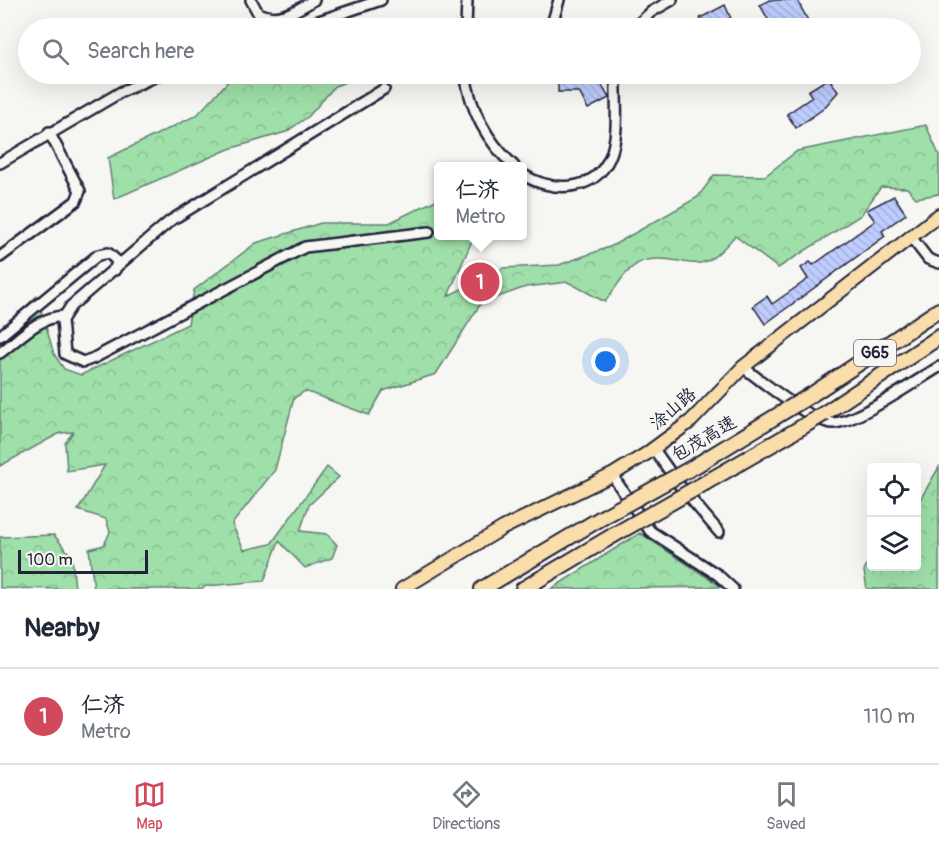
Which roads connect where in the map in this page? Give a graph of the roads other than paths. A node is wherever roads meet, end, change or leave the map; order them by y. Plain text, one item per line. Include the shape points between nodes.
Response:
1 (250, 0) edge
2 (314, 0) edge
3 (381, 0) edge
4 (467, 0) edge
5 (559, 0) edge
6 (672, 0) edge
7 (328, 18) edge
8 (466, 18) edge
9 (554, 18) edge
10 (645, 18) edge
11 (139, 84) edge
12 (467, 84) edge
13 (616, 84) edge
14 (384, 89) dead end
15 (49, 132) junction
16 (511, 162) edge
17 (0, 163) edge
18 (527, 177) edge
19 (939, 215) edge
20 (429, 232) dead end
21 (911, 237) junction
22 (0, 257) edge
23 (939, 264) edge
24 (115, 270) junction
25 (939, 310) edge
26 (64, 316) junction
27 (0, 336) edge
28 (939, 337) edge
29 (0, 353) edge
30 (743, 367) junction
31 (939, 367) edge
32 (653, 448) junction
33 (612, 475) junction
34 (719, 532) dead end
35 (402, 589) edge
36 (482, 589) edge
37 (523, 589) edge
38 (733, 589) edge

1 - 2 street via 258,13 273,18
3 - 7 street
4 - 8 street
5 - 9 street
6 - 10 street
11 - 15 street
12 - 16 street via 482,128
13 - 18 street via 614,143 602,170 575,186 558,188 537,184
14 - 24 street via 170,221
15 - 17 street
15 - 22 street via 80,191 76,201
19 - 21 main road, 涂山路
20 - 26 street via 305,247 83,362 65,354 61,339
21 - 23 street via 928,259
21 - 30 main road, 涂山路
24 - 26 street
24 - 27 street via 117,261 108,253 98,255
25 - 36 highway, 包茂高速 / G65, bridge via 695,466
26 - 29 street via 40,322
28 - 37 highway, G65, bridge via 802,427
30 - 31 street via 808,414 832,423 856,416
30 - 32 main road, 涂山路 via 691,421
32 - 33 main road, 涂山路
32 - 34 street
33 - 35 main road, 涂山路 via 503,528
33 - 38 street via 650,531

